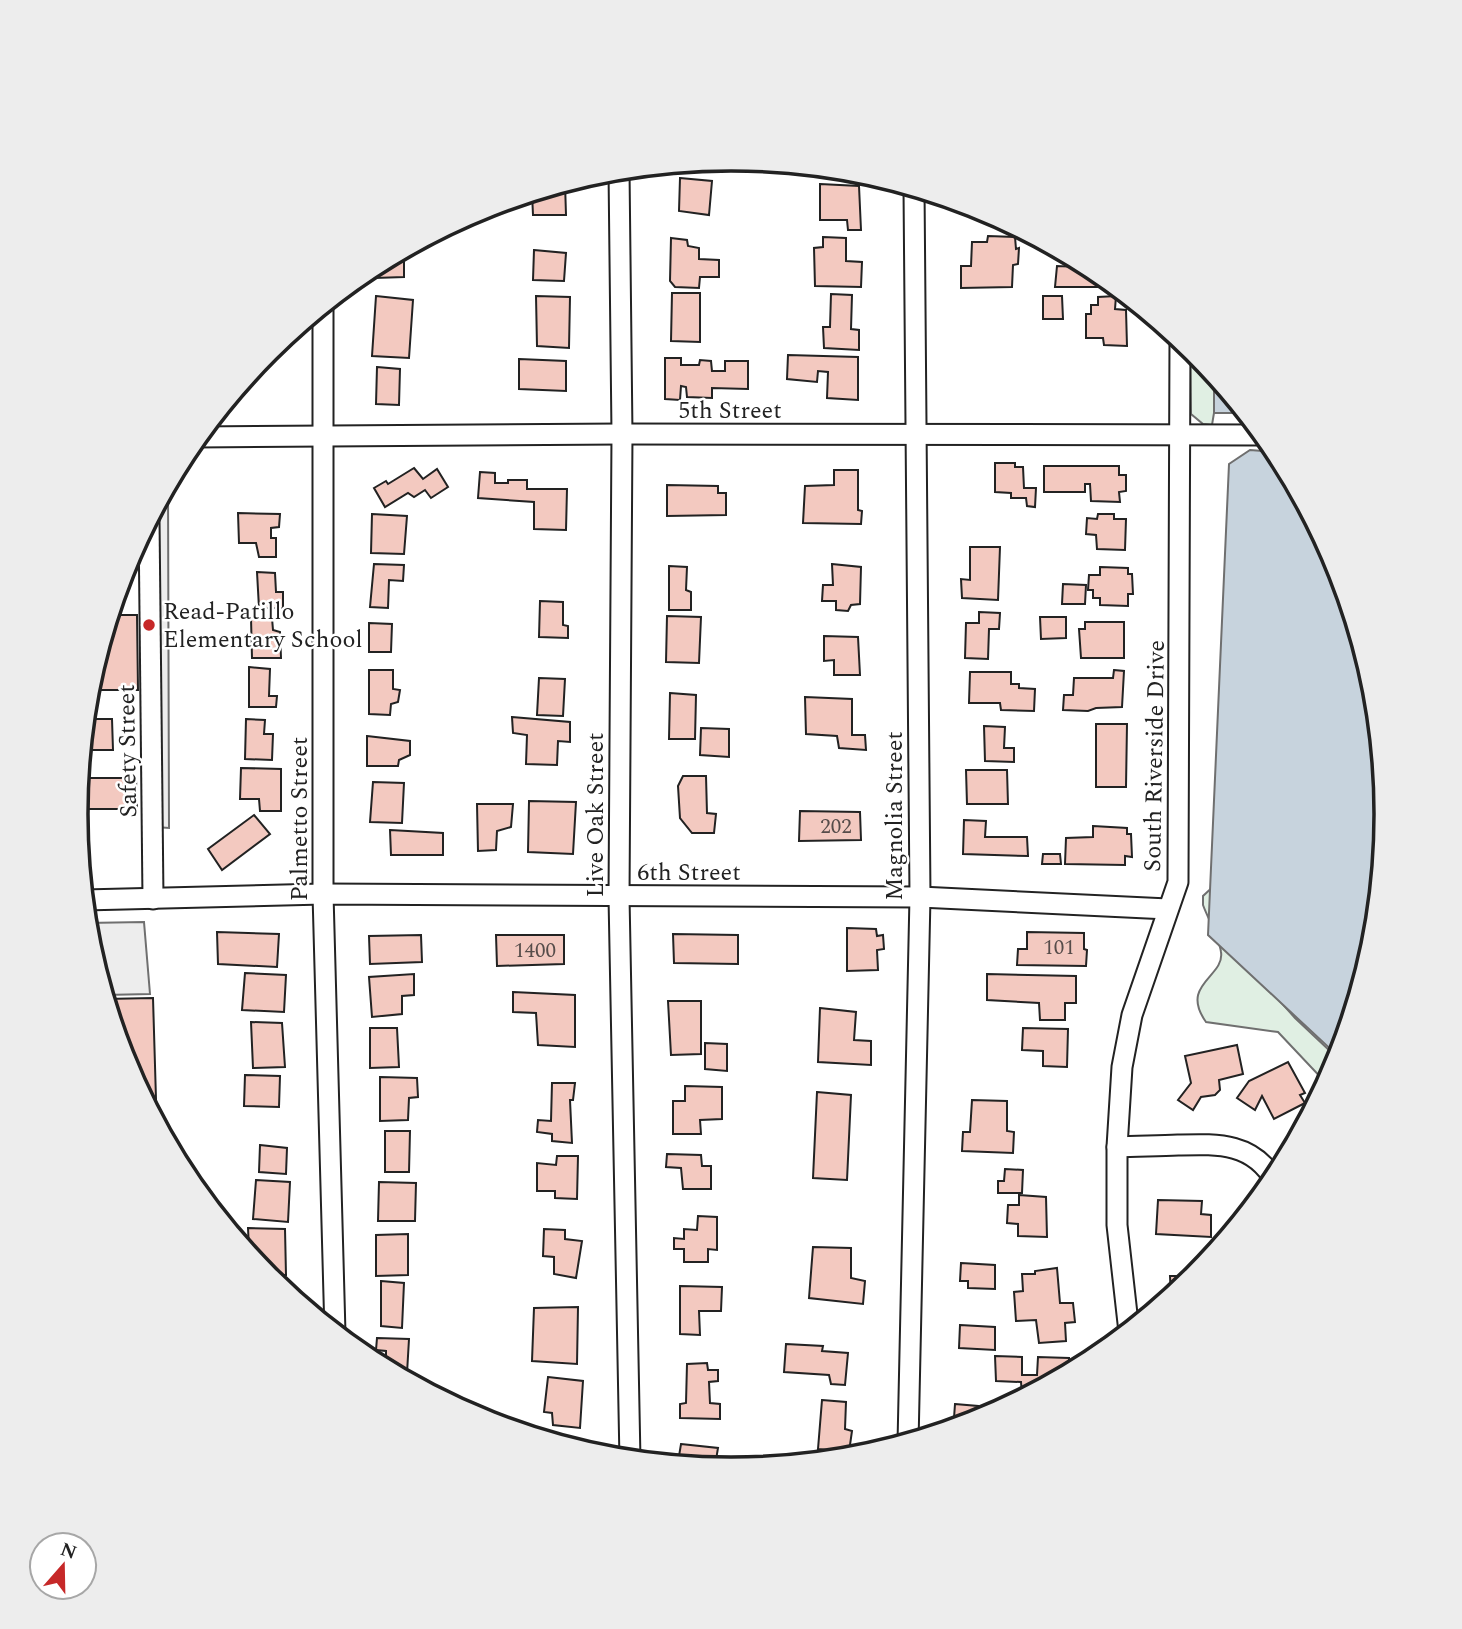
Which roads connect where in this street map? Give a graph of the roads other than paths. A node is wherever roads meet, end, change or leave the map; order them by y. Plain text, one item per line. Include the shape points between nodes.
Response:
1 (619, 181) edge
2 (914, 198) edge
3 (323, 318) edge
4 (1180, 354) edge
5 (622, 434) junction
6 (915, 435) junction
7 (1251, 435) edge
8 (322, 436) junction
9 (1181, 436) junction
10 (210, 437) edge
11 (149, 540) edge
12 (323, 894) junction
13 (620, 897) junction
14 (920, 897) junction
15 (153, 899) junction
16 (93, 900) edge
17 (1168, 909) junction
18 (1117, 1147) junction
19 (1268, 1169) edge
20 (335, 1321) edge
21 (1128, 1321) edge
22 (908, 1433) edge
23 (630, 1450) edge

1 - 5 street, Live Oak Street
2 - 6 street, Magnolia Street
3 - 8 street, Palmetto Street
4 - 9 street, South Riverside Drive
5 - 6 street, 5th Street
5 - 8 street, 5th Street
5 - 13 street, Live Oak Street
6 - 9 street, 5th Street
6 - 14 street, Magnolia Street
7 - 9 street, 5th Street
8 - 10 street, 5th Street
8 - 12 street, Palmetto Street
9 - 17 street, South Riverside Drive via 1179,846 1178,882
11 - 15 street, Safety Street
12 - 13 street, 6th Street
12 - 15 street, 6th Street
12 - 20 street, Palmetto Street
13 - 14 street, 6th Street
13 - 23 street, Live Oak Street
14 - 17 street, 6th Street
14 - 22 street, Magnolia Street
15 - 16 street, 6th Street
17 - 18 street, South Riverside Drive via 1132,1015 1122,1067
18 - 19 street via 1220,1144 1246,1152
18 - 21 street, South Riverside Drive via 1117,1225

